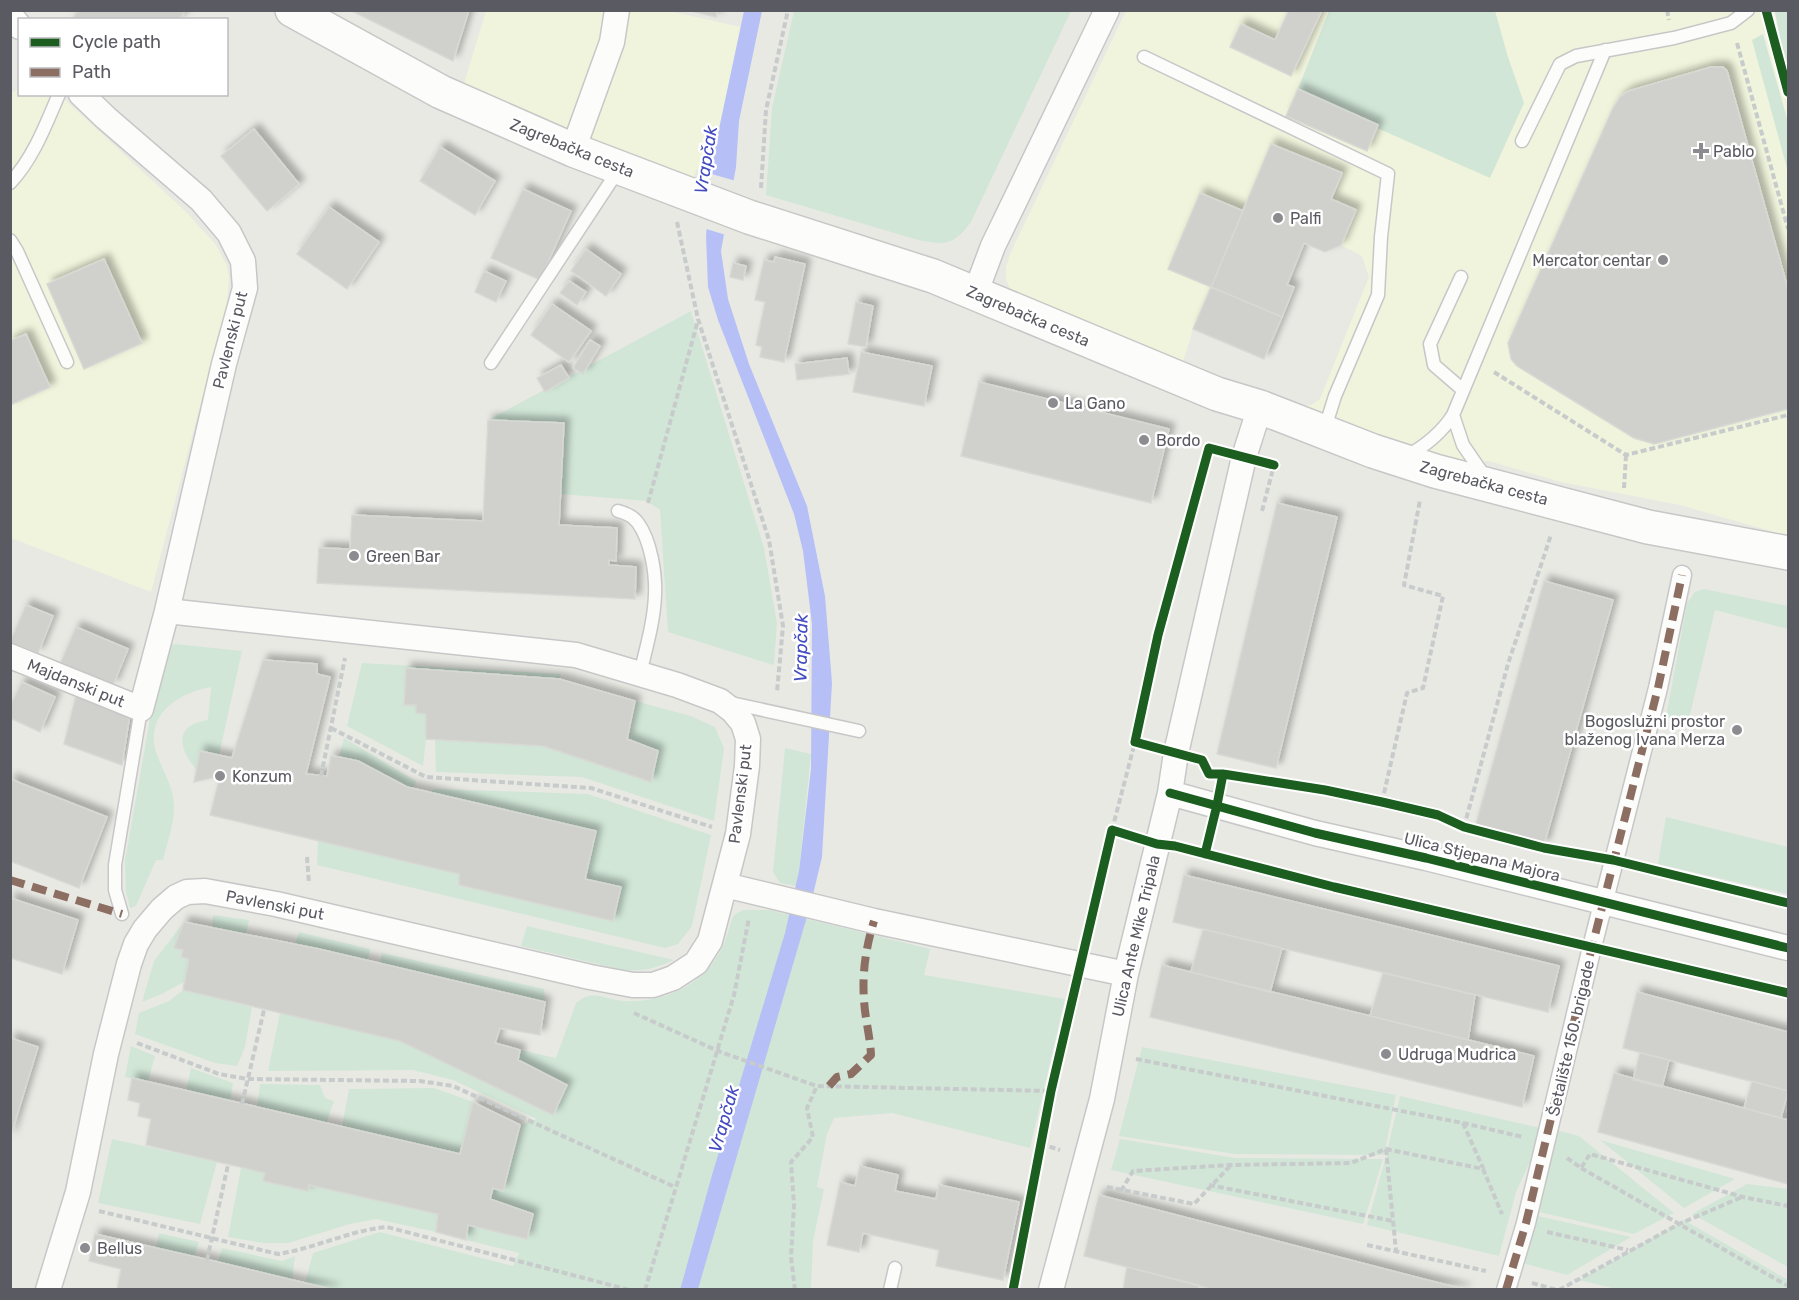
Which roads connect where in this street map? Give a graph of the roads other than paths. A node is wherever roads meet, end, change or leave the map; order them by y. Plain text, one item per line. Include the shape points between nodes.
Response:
1 (292, 10) edge
2 (617, 10) edge
3 (1107, 10) edge
4 (1748, 10) edge
5 (1605, 50) junction
6 (1144, 57) dead end
7 (58, 96) edge
8 (83, 96) edge
9 (1522, 141) dead end
10 (573, 150) junction
11 (619, 168) junction
12 (10, 183) edge
13 (10, 240) edge
14 (1461, 277) dead end
15 (975, 294) junction
16 (67, 362) dead end
17 (491, 363) dead end
18 (1463, 390) junction
19 (1260, 408) junction
20 (1453, 415) junction
21 (1324, 432) junction
22 (1400, 460) junction
23 (1492, 486) junction
24 (618, 511) dead end
25 (1781, 549) edge
26 (1682, 575) dead end
27 (166, 611) junction
28 (10, 656) edge
29 (640, 674) junction
30 (720, 701) junction
31 (141, 709) junction
32 (859, 731) dead end
33 (1170, 793) junction
34 (724, 885) junction
35 (1604, 902) junction
36 (122, 915) dead end
37 (1788, 948) edge
38 (1126, 974) junction
39 (895, 1268) dead end
40 (1507, 1283) edge
41 (48, 1290) edge
42 (890, 1290) edge
43 (1051, 1290) edge

1 - 10 main road, Zagrebačka cesta via 441,92
2 - 10 street via 612,42
3 - 15 street via 993,246
4 - 5 lane via 1731,22 1674,38
5 - 9 lane via 1560,64
5 - 18 lane
6 - 21 lane via 1388,174 1378,296 1335,396
7 - 12 lane via 37,143
8 - 27 street, Pavlenski put via 201,200 229,233 243,261 245,288
10 - 11 main road, Zagrebačka cesta
11 - 15 main road, Zagrebačka cesta via 683,207 754,208
11 - 17 lane
13 - 16 lane
14 - 18 lane via 1430,344 1434,365
15 - 19 main road, Zagrebačka cesta
18 - 20 lane
19 - 21 main road, Zagrebačka cesta
19 - 33 street, Ulica Ante Mike Tripala via 1241,469
20 - 22 lane via 1432,439
20 - 23 lane via 1463,445
21 - 22 main road, Zagrebačka cesta
22 - 23 main road, Zagrebačka cesta
23 - 25 main road, Zagrebačka cesta via 1648,527
24 - 29 lane via 629,514 638,523 653,570 656,593
26 - 35 street, Šetalište 150. brigade
27 - 29 street, Pavlenski put via 576,654
27 - 31 street, Pavlenski put
28 - 31 street, Majdanski put
29 - 30 street, Pavlenski put
30 - 32 lane
30 - 34 street, Pavlenski put via 743,723 748,739 738,834
31 - 36 lane via 115,865 115,890
33 - 35 street, Ulica Stjepana Majora via 1315,833
33 - 38 street, Ulica Ante Mike Tripala
34 - 38 street
34 - 41 street, Pavlenski put via 710,941 696,963 653,985 633,985 276,904 205,891 176,897 145,929 129,964 105,1054 78,1192
35 - 37 street, Ulica Stjepana Majora
35 - 40 street, Šetalište 150. brigade via 1525,1226
38 - 43 street, Ulica Ante Mike Tripala via 1102,1099
39 - 42 lane

